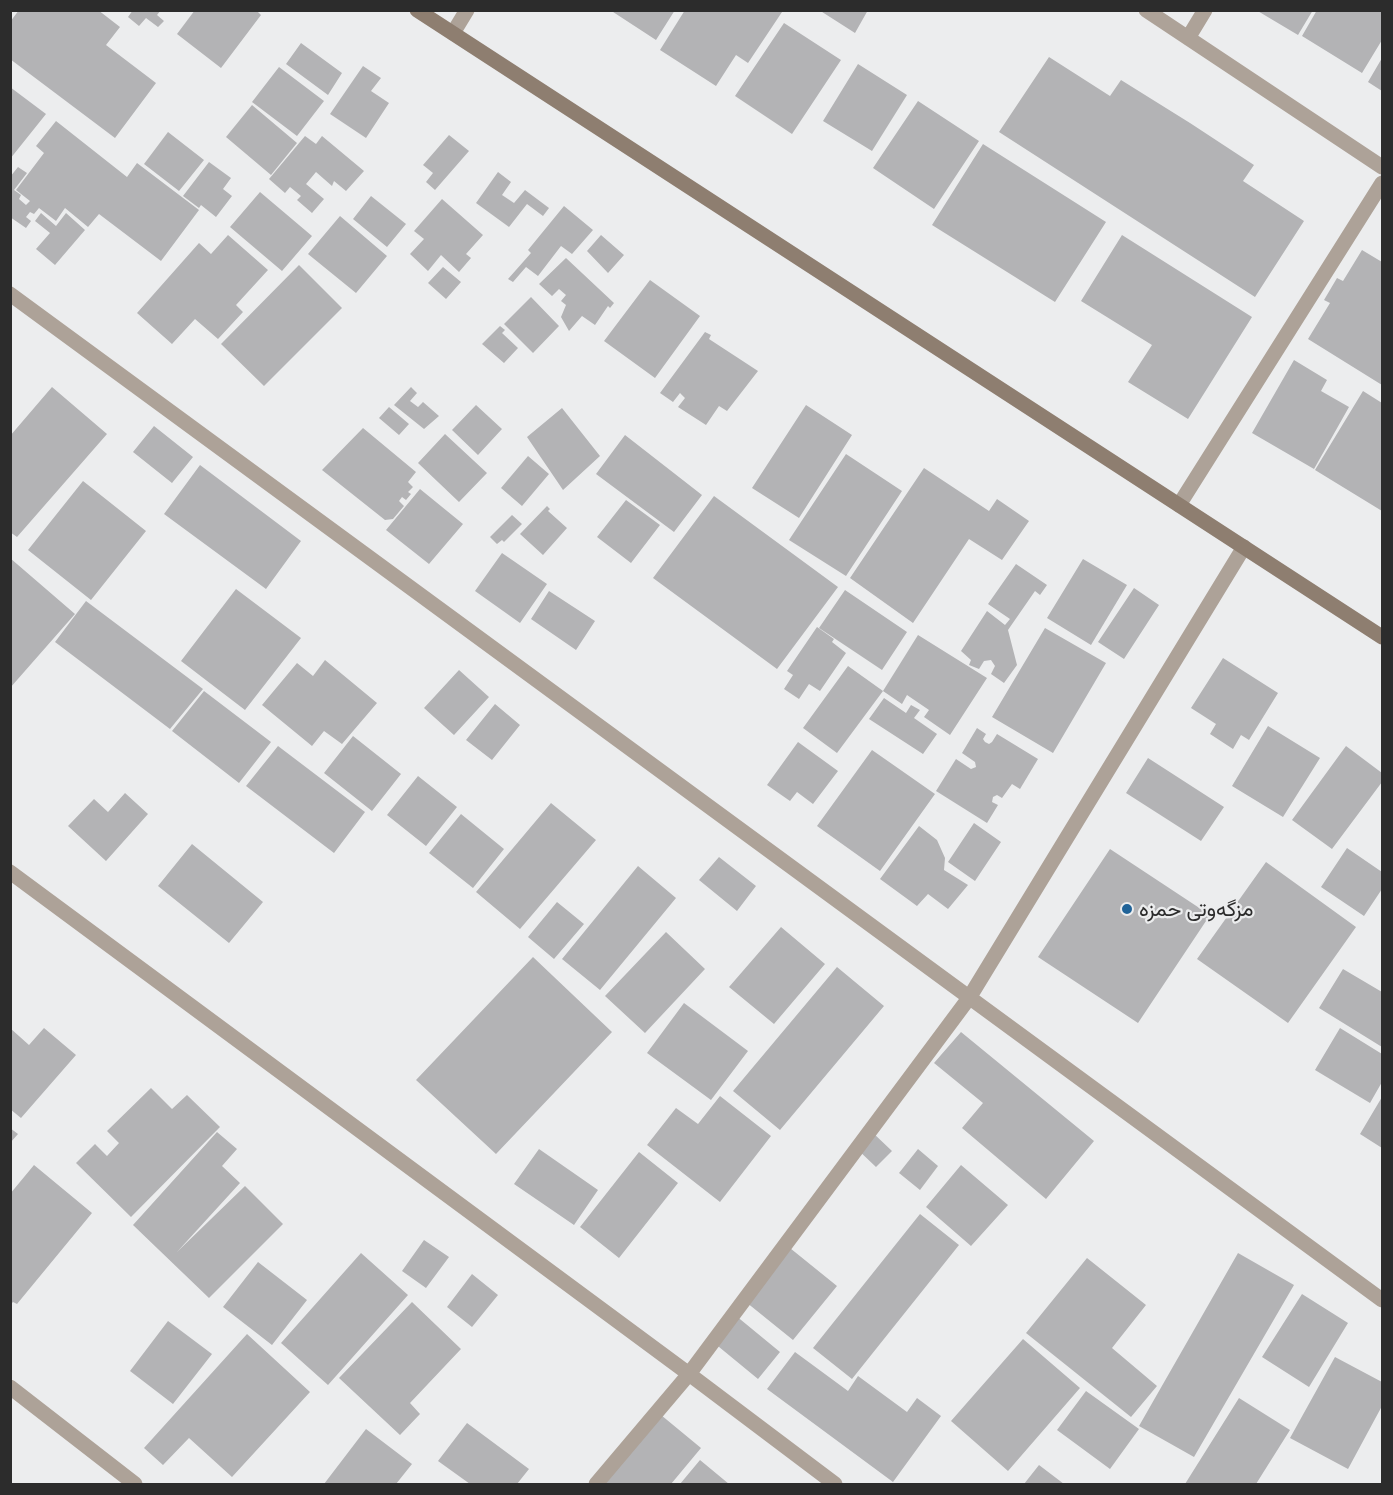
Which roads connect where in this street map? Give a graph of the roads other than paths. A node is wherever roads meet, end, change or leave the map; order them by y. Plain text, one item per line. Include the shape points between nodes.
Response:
1 (417, 10) edge
2 (467, 10) edge
3 (1146, 10) edge
4 (1205, 10) edge
5 (453, 33) junction
6 (1188, 38) junction
7 (1383, 167) edge
8 (1383, 183) edge
9 (10, 294) edge
10 (1179, 505) junction
11 (1244, 547) junction
12 (1383, 637) edge
13 (10, 872) edge
14 (969, 998) junction
15 (1383, 1300) edge
16 (689, 1374) junction
17 (10, 1387) edge
18 (135, 1485) edge
19 (596, 1485) edge
20 (835, 1485) edge

1 - 5 street
2 - 5 street
3 - 6 street
4 - 6 street
5 - 10 street
6 - 7 street
8 - 10 street
9 - 14 street
10 - 11 street
11 - 12 street
11 - 14 street
13 - 16 street
14 - 15 street
14 - 16 street
16 - 19 street
16 - 20 street
17 - 18 street

